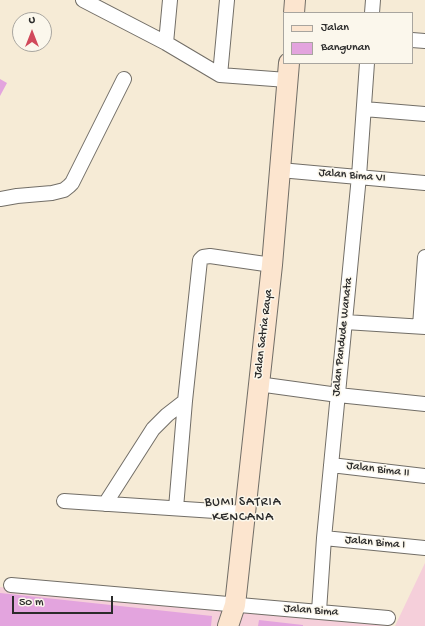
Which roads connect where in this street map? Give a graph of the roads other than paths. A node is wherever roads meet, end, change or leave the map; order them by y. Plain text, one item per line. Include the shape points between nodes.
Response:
1 (83, 0) edge
2 (170, 0) edge
3 (227, 0) edge
4 (296, 0) edge
5 (373, 0) edge
6 (294, 12) edge
7 (372, 12) edge
8 (413, 40) edge
9 (425, 41) edge
10 (166, 43) junction
11 (367, 64) edge
12 (288, 71) edge
13 (220, 75) junction
14 (124, 79) dead end
15 (364, 109) junction
16 (425, 114) edge
17 (280, 170) junction
18 (359, 176) junction
19 (425, 183) edge
20 (0, 199) edge
21 (425, 257) edge
22 (272, 265) junction
23 (345, 322) junction
24 (423, 327) edge
25 (258, 384) junction
26 (338, 395) junction
27 (185, 401) junction
28 (425, 404) edge
29 (331, 465) junction
30 (425, 476) edge
31 (64, 501) dead end
32 (105, 504) junction
33 (176, 508) junction
34 (245, 513) junction
35 (324, 538) junction
36 (425, 548) edge
37 (11, 586) dead end
38 (235, 605) junction
39 (319, 611) junction
40 (388, 618) dead end
41 (228, 626) edge
42 (240, 626) edge

1 - 10 street
2 - 10 street
3 - 13 street
4 - 6 street
5 - 7 street
8 - 9 street
10 - 13 street
11 - 15 street, Jalan Pandude Wanata
12 - 13 street
12 - 17 street, Jalan Satria Raya
14 - 20 street via 69,186 52,193
15 - 16 street
15 - 18 street, Jalan Pandude Wanata
17 - 18 street, Jalan Bima VI
17 - 22 street, Jalan Satria Raya
18 - 19 street, Jalan Bima VI
18 - 23 street, Jalan Pandude Wanata
21 - 24 street
22 - 25 street, Jalan Satria Raya
22 - 27 street via 210,256 201,259
23 - 24 street
23 - 26 street, Jalan Pandude Wanata
25 - 26 street
25 - 34 street, Jalan Satria Raya
26 - 28 street
26 - 29 street, Jalan Pandude Wanata
27 - 32 street via 153,429
27 - 33 street
29 - 30 street, Jalan Bima II
29 - 35 street, Jalan Pandude Wanata
31 - 32 street
32 - 33 street
33 - 34 street
34 - 38 street, Jalan Satria Raya
35 - 36 street, Jalan Bima I
35 - 39 street, Jalan Pandude Wanata
37 - 38 street, Jalan Bima
38 - 39 street, Jalan Bima
38 - 41 street, Jalan Satria Raya
38 - 42 street, Jalan Satria Raya
39 - 40 street, Jalan Bima

